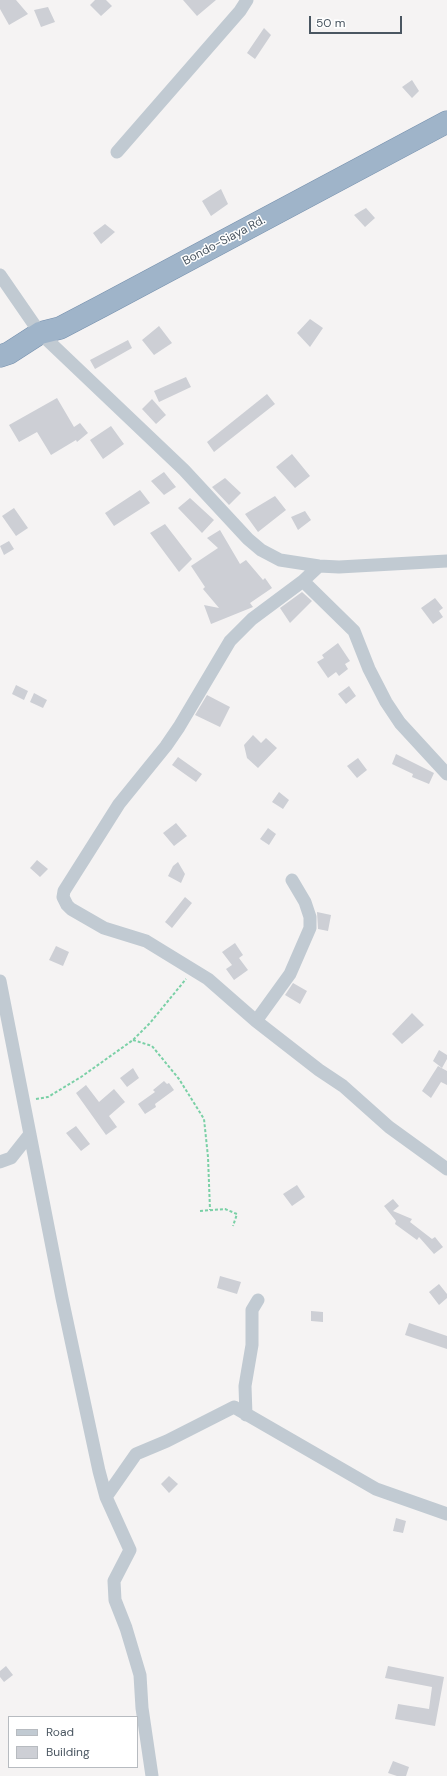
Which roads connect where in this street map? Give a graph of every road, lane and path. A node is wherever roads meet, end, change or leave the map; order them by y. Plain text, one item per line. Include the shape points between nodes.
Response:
1 (247, 0) edge
2 (447, 122) edge
3 (117, 152) dead end
4 (0, 275) edge
5 (40, 333) junction
6 (0, 356) edge
7 (447, 561) edge
8 (319, 566) junction
9 (303, 581) junction
10 (447, 774) edge
11 (292, 880) dead end
12 (193, 969) junction
13 (0, 981) edge
14 (256, 1022) junction
15 (133, 1040) junction
16 (23, 1101) junction
17 (30, 1134) junction
18 (0, 1162) edge
19 (447, 1169) edge
20 (210, 1210) junction
21 (200, 1211) dead end
22 (234, 1226) dead end
23 (258, 1300) dead end
24 (246, 1414) junction
25 (106, 1497) junction
26 (447, 1514) edge
27 (152, 1776) edge

1 - 3 street
2 - 5 highway, Bondo-Siaya Rd. via 95,310 60,328
4 - 5 street
5 - 6 highway, Bondo-Siaya Rd.
5 - 8 street via 184,470 261,550 280,560
7 - 8 street
8 - 9 street
9 - 10 street via 354,631 386,702 400,723
9 - 12 street via 252,619 230,642 179,727 119,804 64,891 64,901 71,909 104,928 146,941
11 - 14 street via 305,902 310,917 310,928 290,974
12 - 14 street via 208,979
12 - 15 path via 173,996
13 - 16 street
14 - 19 street via 343,1086 389,1127
15 - 16 path via 48,1097
15 - 20 path via 152,1046 179,1079 204,1119
16 - 17 street
17 - 18 street via 11,1158
17 - 25 street via 82,1396
20 - 21 path
20 - 22 path via 225,1209 237,1214
23 - 24 street via 252,1310 252,1345 245,1386
24 - 25 street via 234,1407 136,1454
24 - 26 street via 376,1489
25 - 27 street via 130,1550 114,1582 115,1600 140,1675

